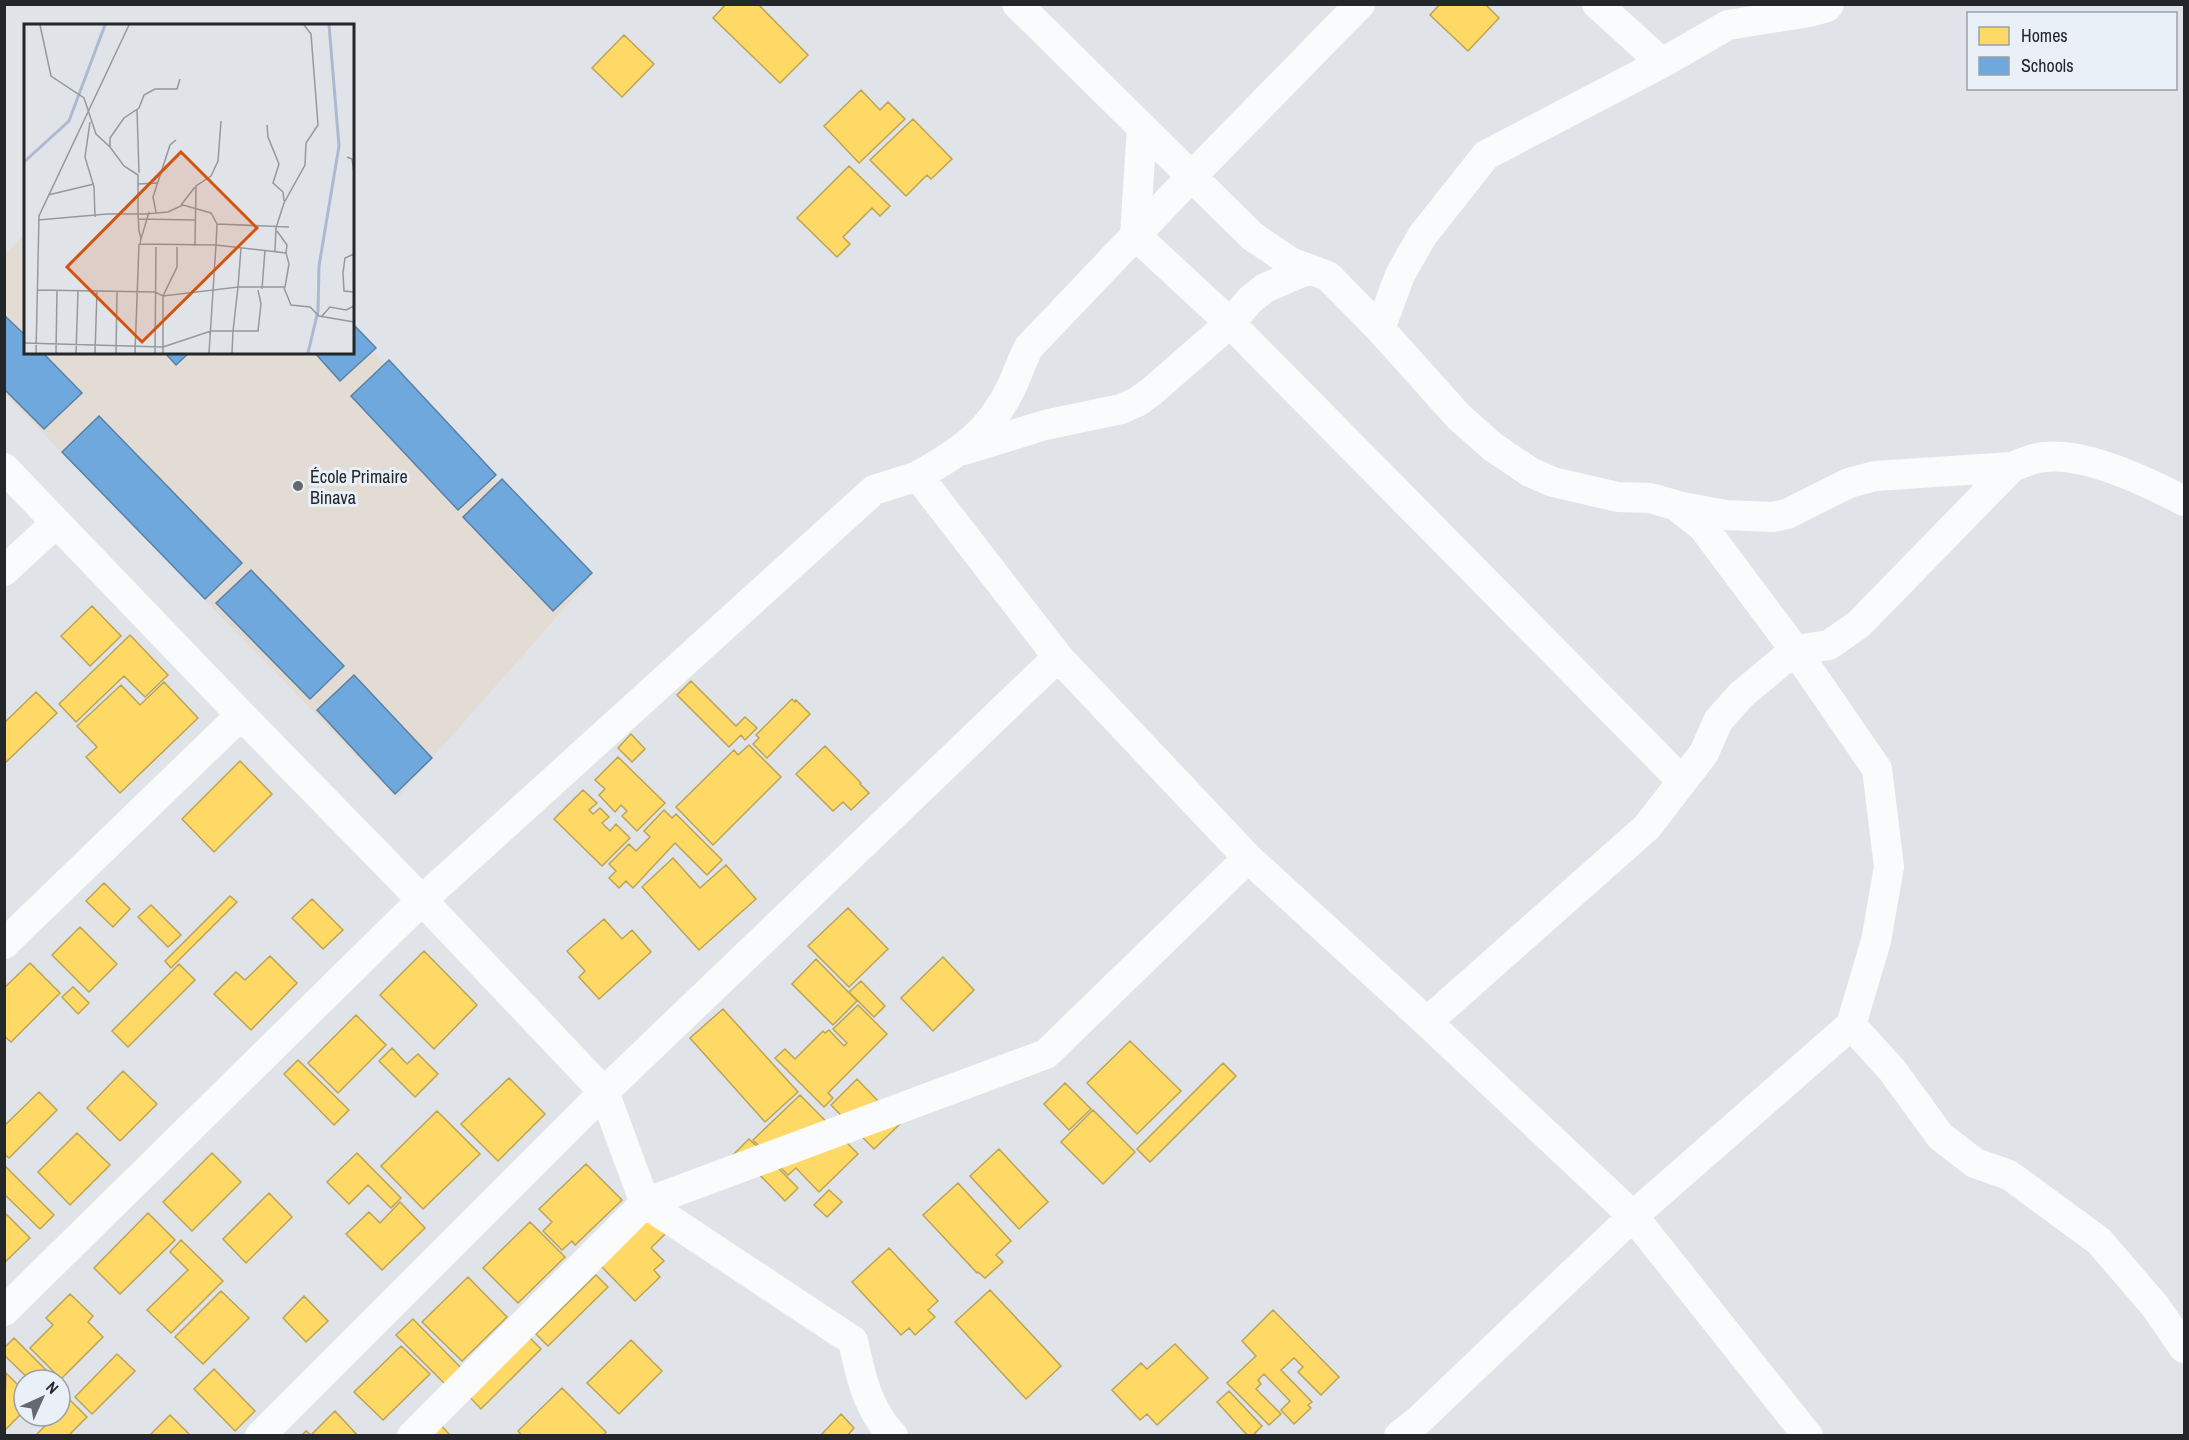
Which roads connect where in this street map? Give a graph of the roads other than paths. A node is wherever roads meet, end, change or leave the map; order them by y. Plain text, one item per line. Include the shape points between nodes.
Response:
1 (1017, 4) edge
2 (1360, 4) edge
3 (1597, 4) edge
4 (1829, 4) edge
5 (1662, 63) junction
6 (1142, 128) junction
7 (1191, 177) junction
8 (1135, 235) junction
9 (1308, 269) junction
10 (1230, 323) junction
11 (1380, 329) junction
12 (960, 451) junction
13 (2012, 467) junction
14 (4, 468) edge
15 (918, 476) junction
16 (2184, 501) edge
17 (1676, 506) junction
18 (56, 523) junction
19 (4, 571) edge
20 (1795, 650) junction
21 (1058, 657) junction
22 (241, 715) junction
23 (1682, 782) junction
24 (1248, 858) junction
25 (422, 900) junction
26 (4, 944) edge
27 (1427, 1022) junction
28 (1851, 1025) junction
29 (604, 1092) junction
30 (645, 1203) junction
31 (1633, 1216) junction
32 (4, 1311) edge
33 (2184, 1348) edge
34 (260, 1436) edge
35 (412, 1436) edge
36 (893, 1436) edge
37 (1399, 1436) edge
38 (1808, 1436) edge

1 - 6 street
2 - 7 street
3 - 5 street
4 - 5 street via 1809,12 1728,25
5 - 11 street via 1486,155 1422,236 1400,275
6 - 7 street
6 - 8 street
7 - 8 street
7 - 9 street via 1252,236 1290,262
8 - 10 street
8 - 12 street via 1029,347 996,414 981,434
9 - 10 street via 1265,288
9 - 11 street via 1328,276
10 - 12 street via 1137,402
10 - 23 street
11 - 17 street via 1459,417 1530,472 1554,482 1618,497 1650,498
12 - 15 street
13 - 16 street via 2042,457 2072,457 2147,481
13 - 17 street via 1875,476 1849,483 1773,517
13 - 20 street via 1859,624 1829,645
14 - 18 street
15 - 21 street
15 - 25 street via 874,490
17 - 20 street via 1703,527
18 - 19 street
18 - 22 street
20 - 23 street via 1741,695 1718,721 1704,753
20 - 28 street via 1876,769 1889,867 1876,941
21 - 24 street
21 - 29 street
22 - 25 street
22 - 26 street
23 - 27 street via 1647,827
24 - 27 street
24 - 30 street via 1047,1054
25 - 29 street
25 - 32 street
27 - 31 street
28 - 31 street
28 - 33 street via 1892,1070 1940,1136 1975,1163 2009,1174 2098,1241 2155,1306
29 - 30 street
29 - 34 street
30 - 35 street
30 - 36 street via 854,1341 862,1384 880,1421
31 - 37 street
31 - 38 street

